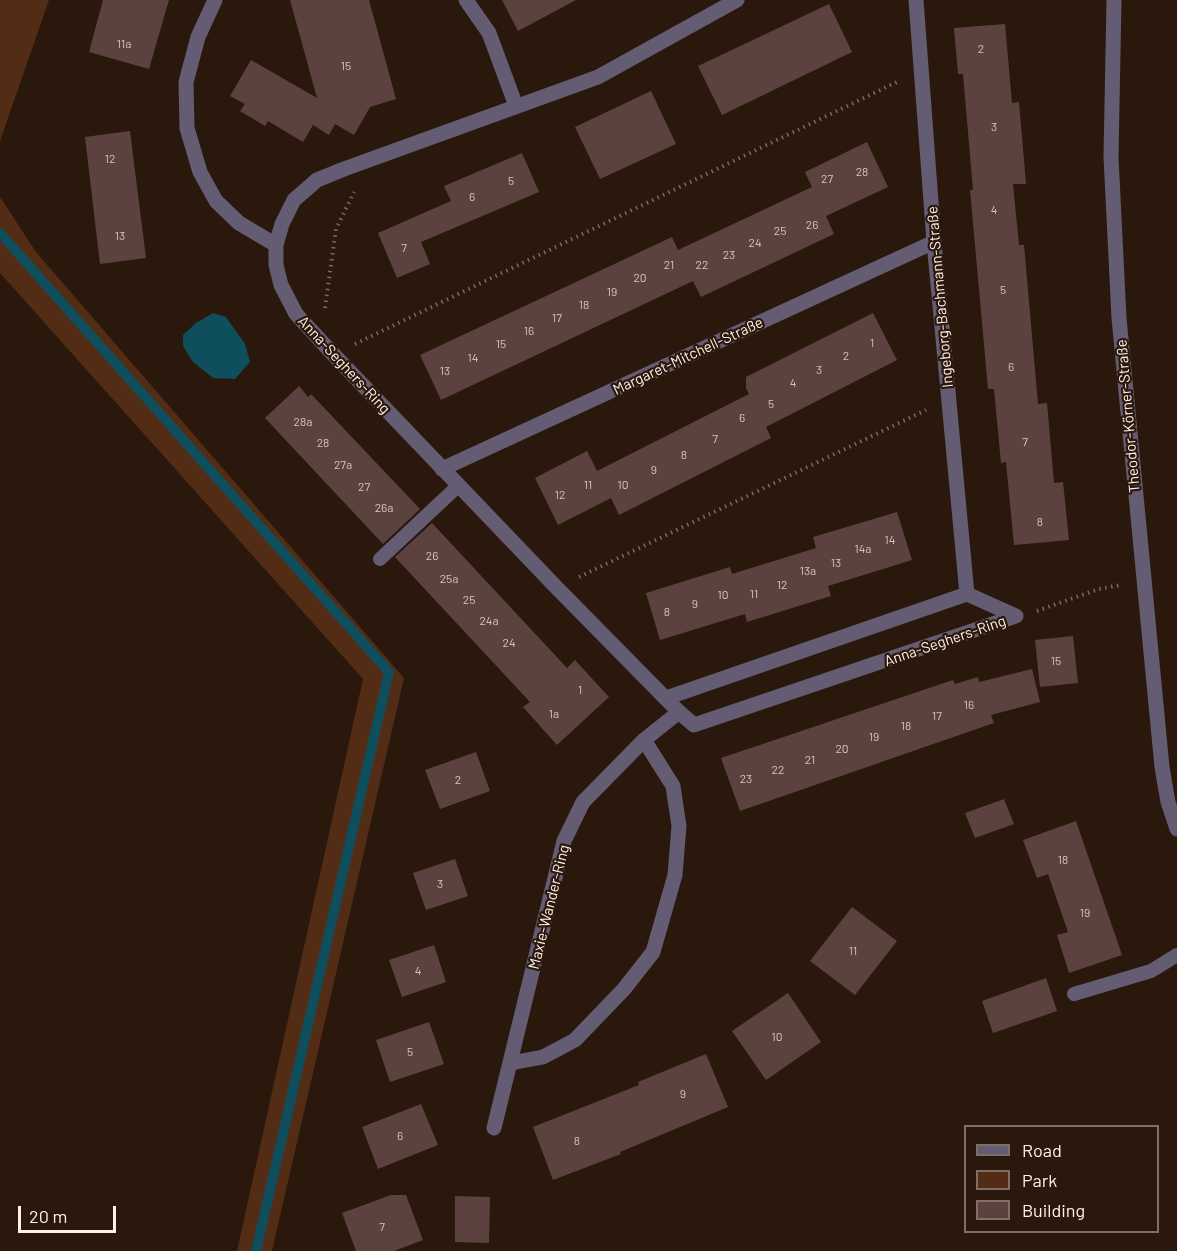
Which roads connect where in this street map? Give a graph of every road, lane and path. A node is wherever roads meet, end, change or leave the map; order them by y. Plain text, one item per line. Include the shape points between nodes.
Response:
1 (215, 0) edge
2 (466, 0) edge
3 (737, 0) edge
4 (916, 0) edge
5 (1114, 0) edge
6 (921, 70) junction
7 (516, 106) junction
8 (344, 169) junction
9 (934, 242) junction
10 (276, 245) junction
11 (321, 342) junction
12 (333, 354) junction
13 (950, 399) junction
14 (442, 469) junction
15 (458, 486) junction
16 (380, 559) dead end
17 (1144, 581) junction
18 (556, 587) junction
19 (967, 594) junction
20 (1016, 616) junction
21 (666, 698) junction
22 (678, 712) junction
23 (644, 741) junction
24 (1177, 829) edge
25 (1177, 955) edge
26 (1074, 994) dead end
27 (511, 1063) junction
28 (494, 1128) dead end

1 - 10 street via 198,37 186,82 187,128 200,172 216,201 239,223
2 - 7 street via 489,33
3 - 7 street, Anna-Seghers-Ring via 598,77
4 - 6 street, Ingeborg-Bachmann-Straße
5 - 17 street, Theodor-Körner-Straße via 1112,157 1119,318
6 - 9 street, Ingeborg-Bachmann-Straße
6 - 12 path
7 - 8 street, Anna-Seghers-Ring
8 - 10 street, Anna-Seghers-Ring via 317,180 294,200
8 - 11 path via 354,192 336,229
9 - 13 street, Ingeborg-Bachmann-Straße
9 - 14 street, Margaret-Mitchell-Straße
10 - 11 street, Anna-Seghers-Ring via 281,285 296,314
11 - 12 street, Anna-Seghers-Ring
12 - 14 street, Anna-Seghers-Ring
13 - 18 path
13 - 19 street, Ingeborg-Bachmann-Straße
14 - 15 street, Anna-Seghers-Ring
15 - 16 lane
15 - 18 street, Anna-Seghers-Ring
17 - 20 path via 1099,589
17 - 24 street, Theodor-Körner-Straße via 1162,767 1167,802
18 - 21 street, Anna-Seghers-Ring
19 - 20 street, Anna-Seghers-Ring
19 - 21 street
20 - 22 street, Anna-Seghers-Ring via 694,725
21 - 22 street, Anna-Seghers-Ring
22 - 23 street, Maxie-Wander-Ring
23 - 27 street, Maxie-Wander-Ring via 583,802 564,841
23 - 27 street via 673,786 679,826 675,875 653,952 624,989 574,1040 543,1057
25 - 26 lane via 1151,971
27 - 28 street, Maxie-Wander-Ring

